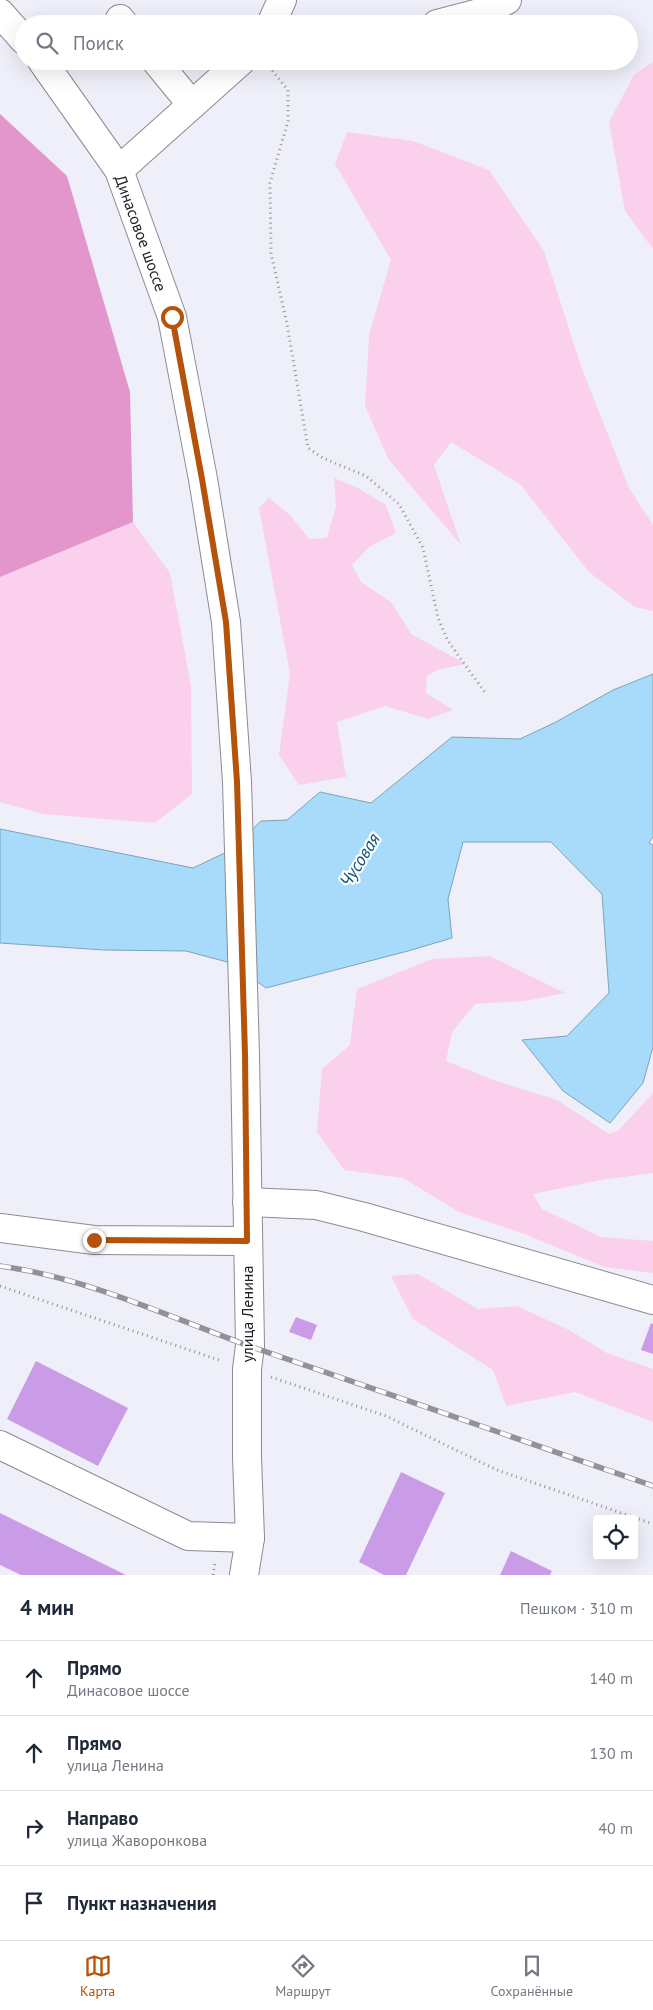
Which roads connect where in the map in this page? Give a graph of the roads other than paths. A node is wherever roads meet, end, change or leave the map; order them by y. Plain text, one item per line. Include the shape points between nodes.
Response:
1 (282, 0) edge
2 (508, 0) edge
3 (0, 13) edge
4 (275, 15) edge
5 (472, 15) edge
6 (15, 30) edge
7 (48, 70) edge
8 (163, 70) edge
9 (231, 70) edge
10 (192, 105) junction
11 (119, 170) junction
12 (237, 782) joint
13 (247, 1202) junction
14 (0, 1228) edge
15 (247, 1241) junction
16 (653, 1300) edge
17 (0, 1445) edge
18 (250, 1538) junction
19 (245, 1574) edge

1 - 4 street
2 - 5 street
3 - 6 street
7 - 11 street, Динасовое шоссе
8 - 10 street
9 - 10 street
10 - 11 street
11 - 12 street, Динасовое шоссе via 174,326 226,622
12 - 13 street, улица Ленина
13 - 15 street, улица Ленина
13 - 16 street via 316,1205
14 - 15 street via 94,1240
15 - 18 street, улица Ленина
17 - 18 street via 188,1536
18 - 19 street, улица Ленина

